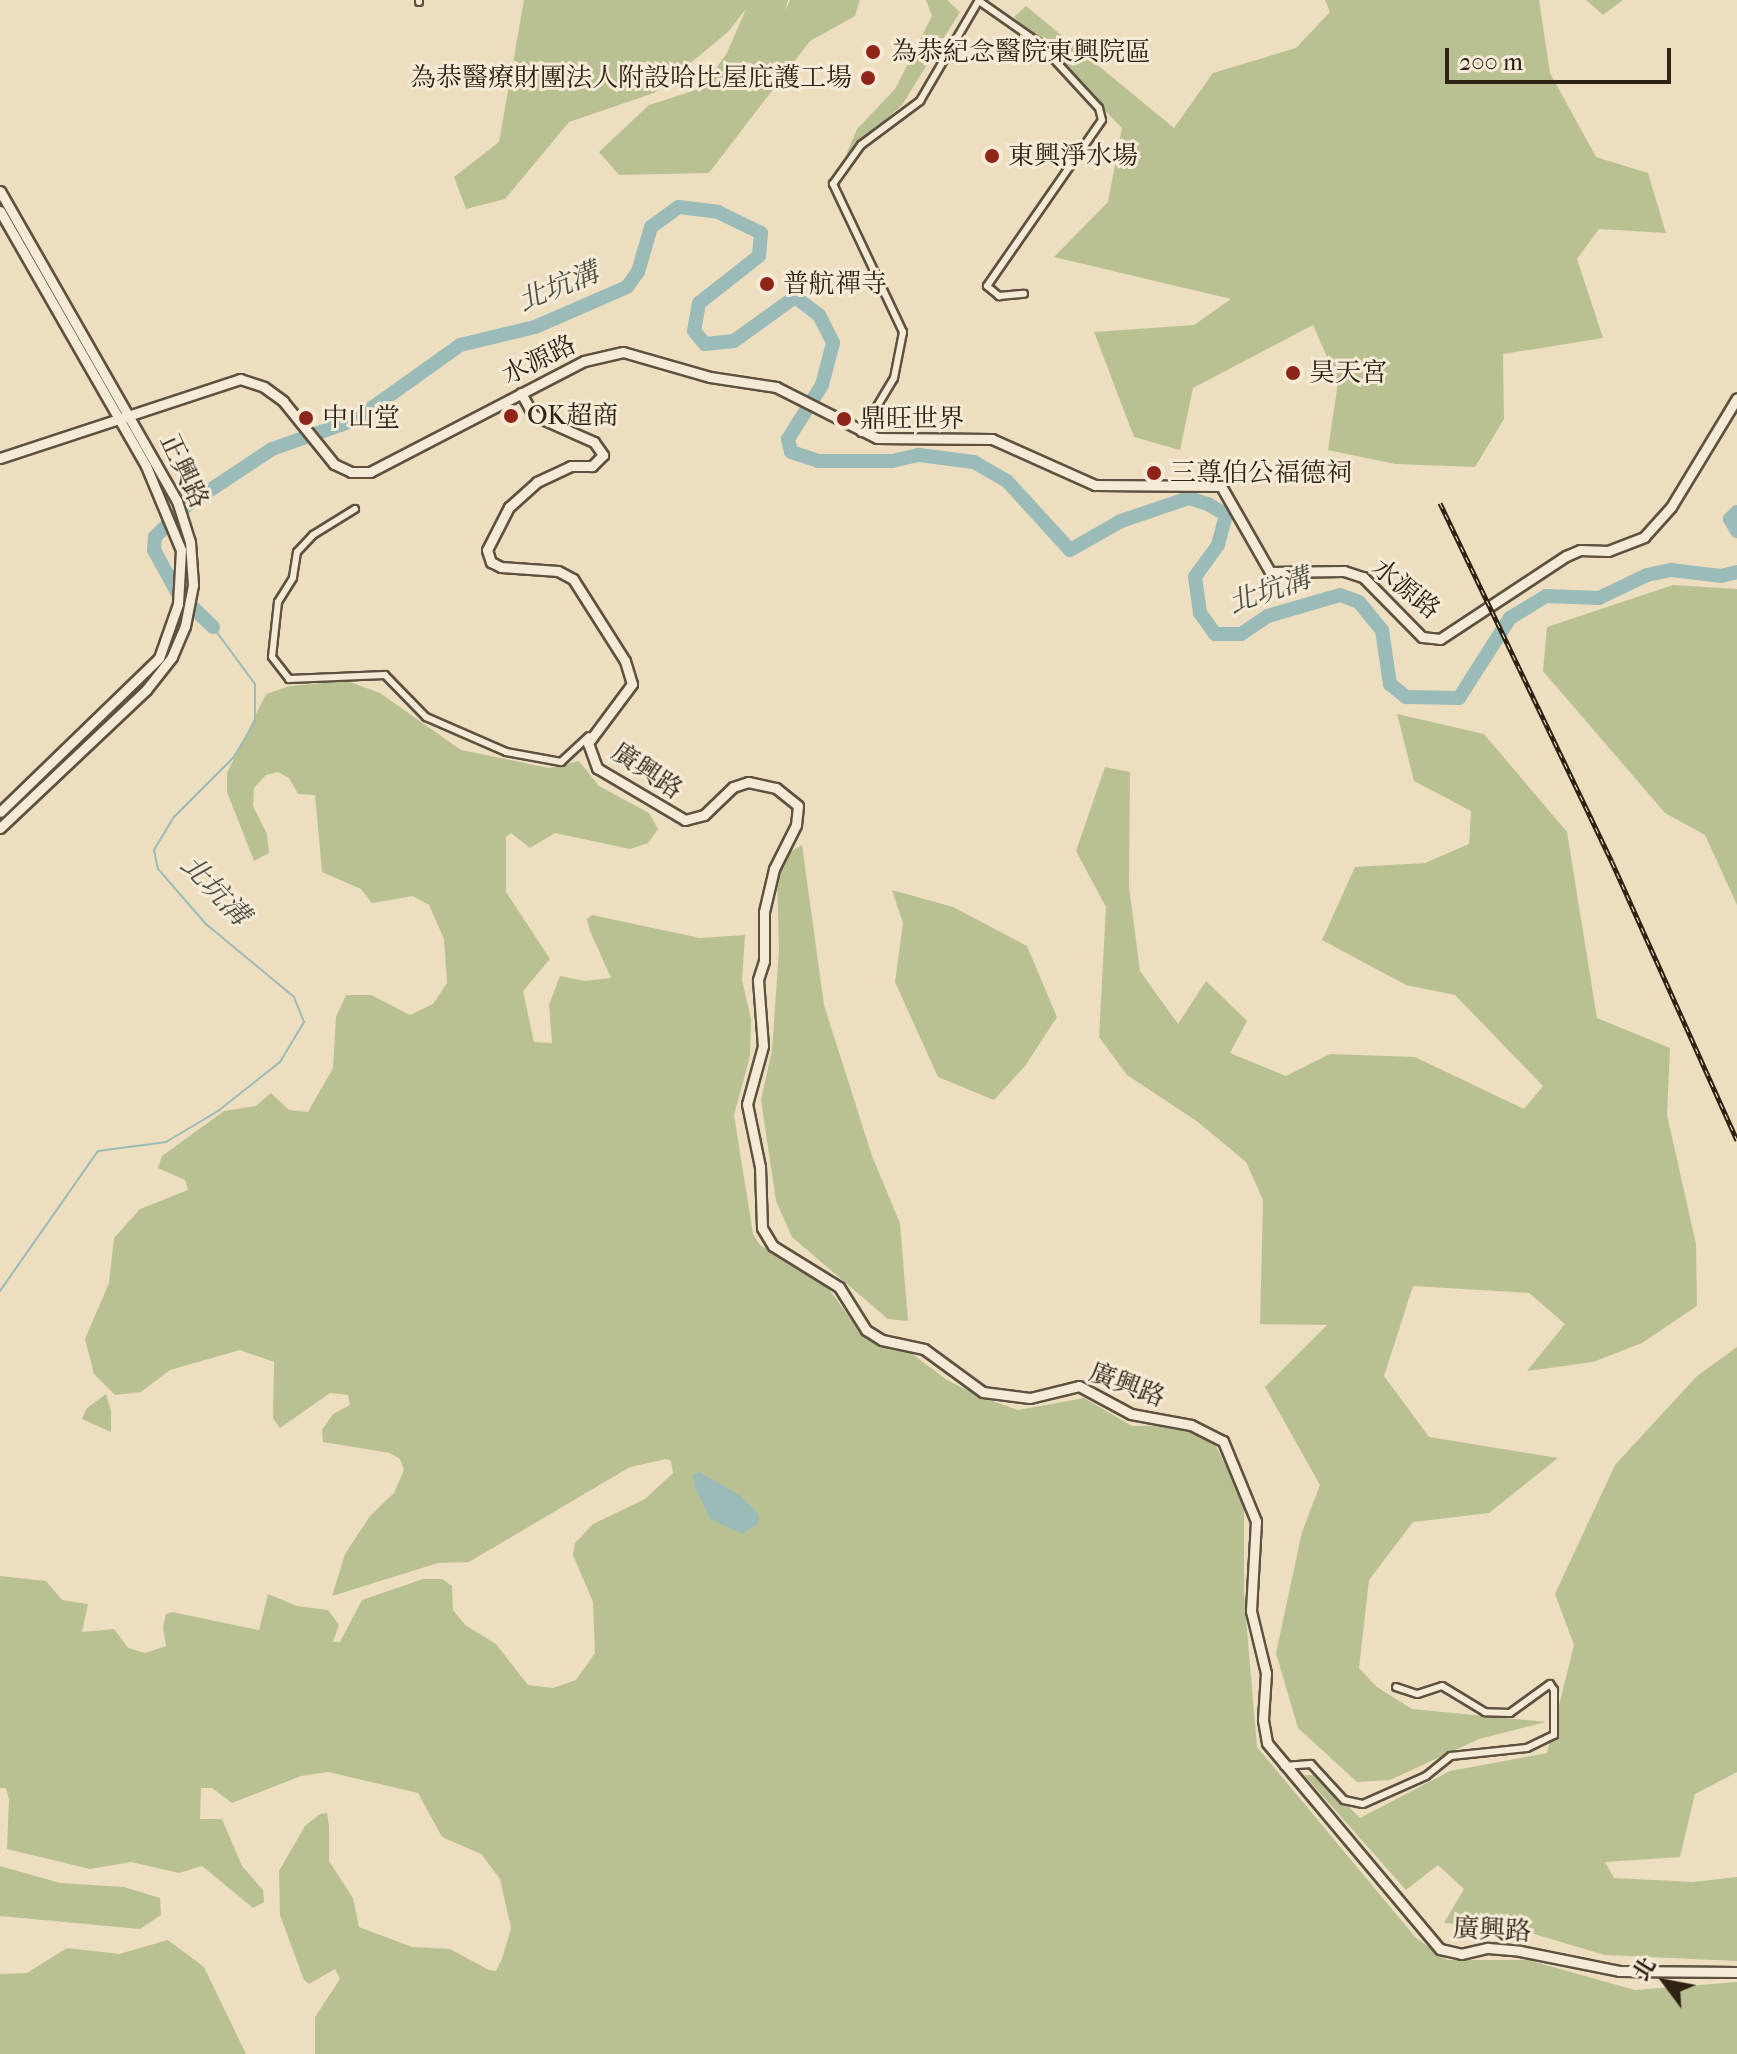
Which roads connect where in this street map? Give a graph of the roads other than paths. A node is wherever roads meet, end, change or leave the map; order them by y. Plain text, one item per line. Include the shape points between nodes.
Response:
1 (979, 1) edge
2 (0, 191) edge
3 (0, 211) edge
4 (1024, 294) dead end
5 (521, 393) junction
6 (1737, 398) edge
7 (132, 415) junction
8 (120, 420) junction
9 (861, 433) junction
10 (0, 458) edge
11 (355, 509) dead end
12 (591, 733) junction
13 (0, 812) edge
14 (0, 828) edge
15 (1396, 1687) dead end
16 (1284, 1766) junction
17 (1737, 1972) edge

1 - 4 street via 1039,43 1099,108 1102,120 987,286 999,296
1 - 9 street via 920,101 861,145 833,184 903,332 894,378
2 - 7 street, 正興路
3 - 8 street, 正興路
5 - 7 street, 水源路 via 370,472 341,468 264,387 240,379
5 - 9 street, 水源路 via 584,361 623,352 710,377 756,381
5 - 12 street via 533,415 594,442 603,455 592,466 571,466 537,482 509,507 487,550 491,562 501,567 565,573 612,637 632,684
6 - 9 street, 水源路 via 1671,507 1644,537 1608,551 1580,550 1566,556 1440,639 1422,637 1363,577 1344,571 1270,572 1221,486 1095,485 992,439 877,438
7 - 8 street
7 - 14 street, 正興路 via 183,521 193,585 189,609 172,657 146,690
8 - 10 street
8 - 13 street, 正興路 via 175,529 178,598 159,658
11 - 12 street via 313,535 297,552 293,578 278,602 275,663 289,679 385,675 426,717 506,752 561,762
12 - 16 street, 廣興路 via 588,743 597,768 676,818 704,815 733,787 748,782 776,788 798,806 764,912 764,961 758,980 763,1046 747,1104 760,1167 762,1228 773,1246 839,1287 866,1330 882,1340 924,1349 983,1392 1030,1398 1079,1386 1131,1414 1191,1425 1223,1441 1256,1521 1251,1611 1266,1673 1263,1720 1267,1743
15 - 16 street via 1417,1694 1442,1686 1485,1712 1510,1713 1550,1684 1554,1735 1527,1748 1451,1756 1426,1776 1363,1804 1344,1800 1311,1764
16 - 17 street, 廣興路 via 1440,1949 1520,1951 1619,1971

